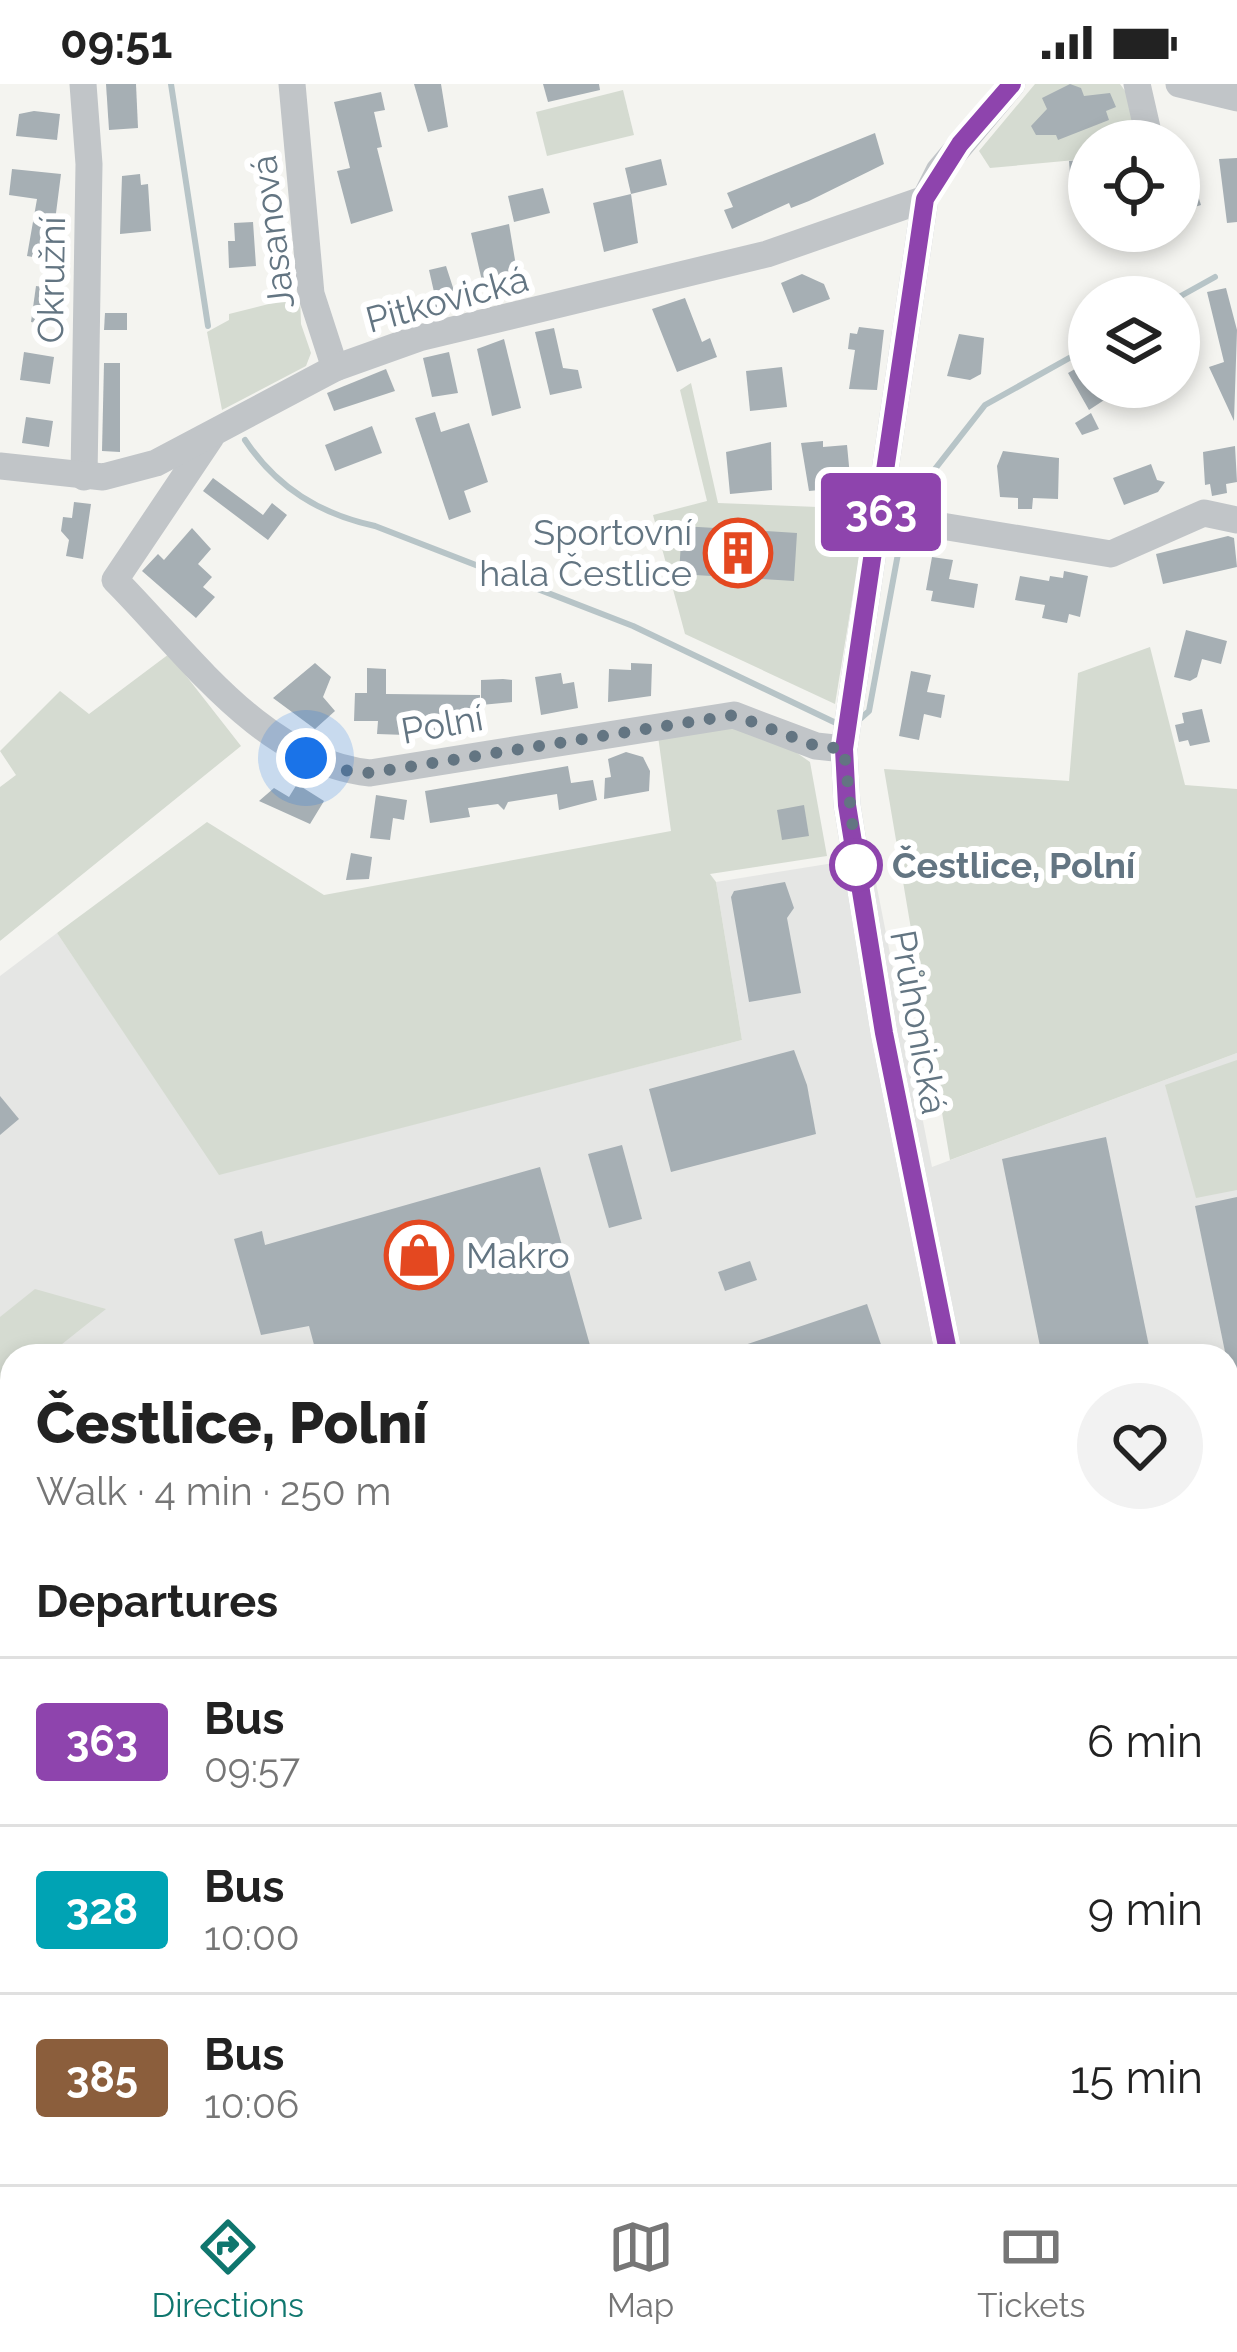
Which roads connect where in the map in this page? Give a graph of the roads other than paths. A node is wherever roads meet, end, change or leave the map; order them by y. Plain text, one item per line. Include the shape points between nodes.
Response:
1 (83, 84) edge
2 (292, 84) edge
3 (1012, 84) edge
4 (1137, 84) edge
5 (1179, 84) edge
6 (1237, 98) edge
7 (1145, 120) edge
8 (925, 199) junction
9 (335, 368) junction
10 (211, 437) junction
11 (0, 466) edge
12 (84, 477) junction
13 (881, 516) junction
14 (1237, 520) edge
15 (844, 749) junction
16 (947, 1344) edge

1 - 12 street, Okružní
2 - 9 street, Jasanová via 311,294
3 - 8 street
4 - 7 street
5 - 6 street
8 - 9 street, Pitkovická via 767,254 419,338
8 - 13 street, Průhonická
9 - 10 street, Pitkovická
10 - 12 street, Pitkovická via 156,463
10 - 15 street, Polní via 115,580 262,726 306,758 370,773 734,715
11 - 12 street, Pitkovická
13 - 14 street via 1111,554 1204,513
13 - 15 street, Průhonická
15 - 16 street, Průhonická via 884,1033

